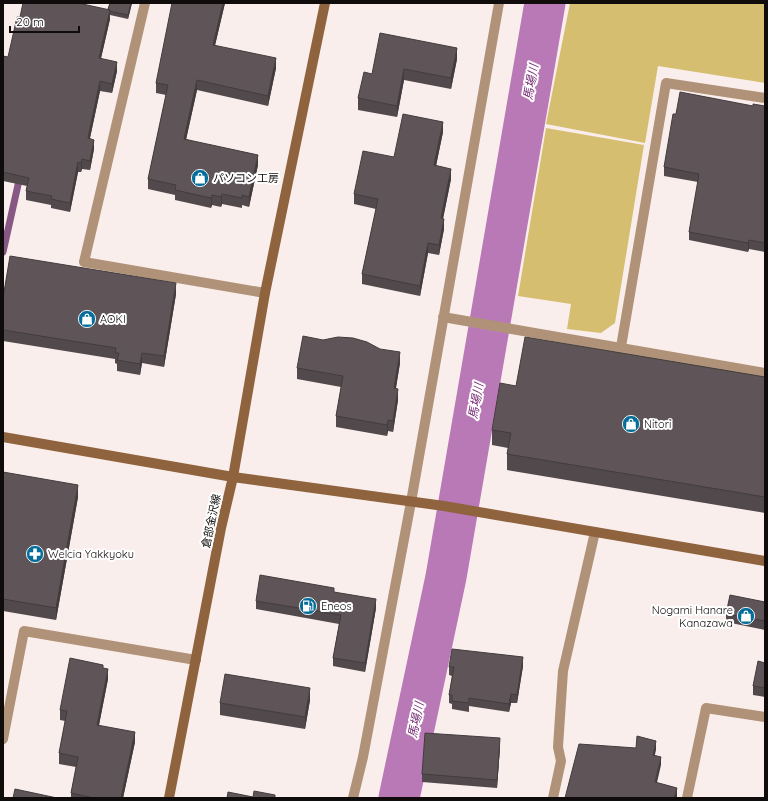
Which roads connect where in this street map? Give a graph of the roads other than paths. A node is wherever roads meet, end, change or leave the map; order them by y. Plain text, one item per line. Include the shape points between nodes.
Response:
1 (145, 3) edge
2 (325, 3) edge
3 (499, 3) edge
4 (765, 98) edge
5 (266, 293) junction
6 (443, 317) junction
7 (621, 347) junction
8 (765, 373) edge
9 (3, 437) edge
10 (233, 477) junction
11 (411, 502) junction
12 (595, 532) junction
13 (765, 561) edge
14 (196, 660) junction
15 (765, 716) edge
16 (3, 739) edge
17 (169, 798) edge
18 (353, 798) edge
19 (553, 798) edge
20 (687, 798) edge

1 - 5 street via 84,262
2 - 5 street, 倉部金沢線
3 - 6 street
4 - 7 street via 666,83
5 - 10 street, 倉部金沢線
6 - 7 street
6 - 11 street
7 - 8 street
9 - 10 street
10 - 11 street
10 - 14 street, 倉部金沢線
11 - 12 street
11 - 18 street via 363,758
12 - 13 street
12 - 19 street via 563,671 558,747 560,761
14 - 16 street via 24,631
14 - 17 street, 倉部金沢線
15 - 20 street via 706,708

